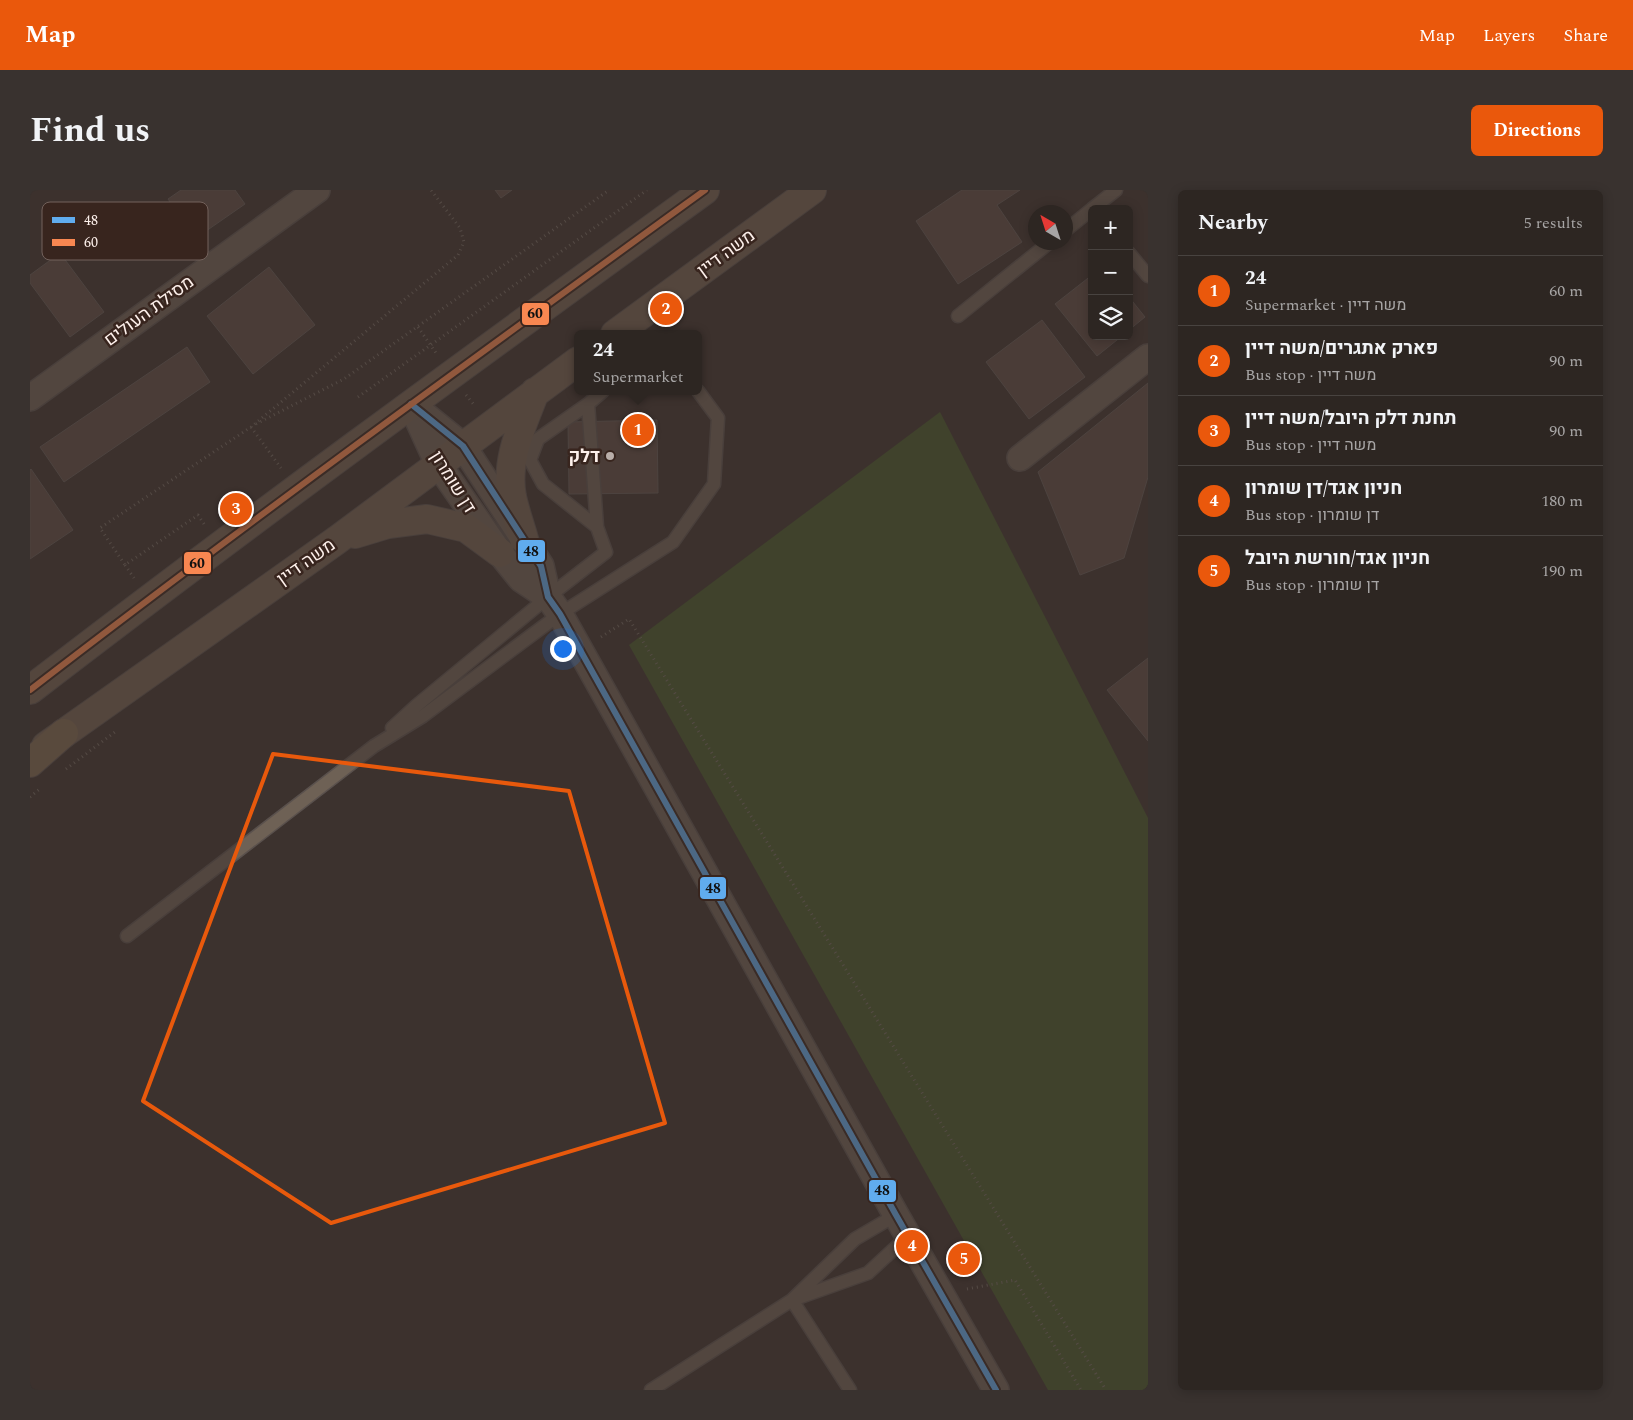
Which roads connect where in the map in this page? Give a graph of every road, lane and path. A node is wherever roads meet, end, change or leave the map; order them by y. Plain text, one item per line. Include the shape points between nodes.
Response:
1 (317, 190) edge
2 (431, 190) edge
3 (609, 190) edge
4 (647, 190) edge
5 (705, 190) edge
6 (812, 190) edge
7 (1116, 190) edge
8 (1097, 205) edge
9 (1088, 212) edge
10 (1073, 224) edge
11 (1040, 250) edge
12 (1133, 258) edge
13 (1148, 276) edge
14 (958, 316) dead end
15 (620, 330) edge
16 (1148, 357) edge
17 (574, 364) edge
18 (535, 392) junction
19 (598, 395) edge
20 (701, 395) edge
21 (358, 397) dead end
22 (30, 398) edge
23 (411, 404) junction
24 (588, 404) junction
25 (251, 427) junction
26 (463, 446) junction
27 (1020, 458) dead end
28 (438, 464) junction
29 (297, 489) junction
30 (597, 527) junction
31 (524, 538) junction
32 (337, 540) junction
33 (220, 546) junction
34 (500, 553) junction
35 (554, 606) junction
36 (580, 650) junction
37 (30, 690) edge
38 (116, 731) dead end
39 (64, 733) junction
40 (374, 746) junction
41 (30, 757) edge
42 (30, 763) edge
43 (61, 773) dead end
44 (45, 785) dead end
45 (30, 797) edge
46 (127, 936) dead end
47 (902, 1226) junction
48 (941, 1294) junction
49 (792, 1300) junction
50 (652, 1390) edge
51 (850, 1390) edge
52 (996, 1390) edge
53 (1082, 1390) edge
54 (1106, 1390) edge

1 - 22 street, מסילת העולים
2 - 25 path via 460,228 464,242 458,255
3 - 25 path via 344,379
4 - 21 path
5 - 23 main road
6 - 15 main road, משה דיין
7 - 8 lane
9 - 10 lane
11 - 14 lane
12 - 13 lane
16 - 27 street
17 - 18 main road, משה דיין
18 - 26 main road, משה דיין
18 - 31 main road via 512,462 512,496
19 - 24 lane
20 - 35 lane via 718,418 714,484 673,542
23 - 26 street, דן שומרון
23 - 28 street, דן שומרון
23 - 29 main road
24 - 30 lane
24 - 30 lane via 538,439 530,460 543,484
25 - 29 path
25 - 33 path via 100,528 125,565 198,515
26 - 28 main road, משה דיין
26 - 31 street, דן שומרון
28 - 32 main road, משה דיין
28 - 34 street, דן שומרון
29 - 33 main road
30 - 35 lane via 606,552
31 - 35 street, דן שומרון via 541,566
32 - 34 main road via 388,524 428,519 466,528
32 - 39 main road, משה דיין
33 - 37 main road
34 - 35 street, דן שומרון via 521,579
35 - 36 street, דן שומרון
35 - 40 lane via 416,706
35 - 40 lane via 423,716
36 - 47 street, דן שומרון
36 - 54 path via 628,619
38 - 43 path
39 - 41 main road, משה דיין
39 - 42 highway
40 - 46 lane
44 - 45 path
47 - 48 street, דן שומרון
47 - 49 lane via 855,1239
47 - 49 lane via 868,1273
48 - 52 street, דן שומרון
48 - 53 path via 1015,1280
49 - 50 lane
49 - 51 lane

